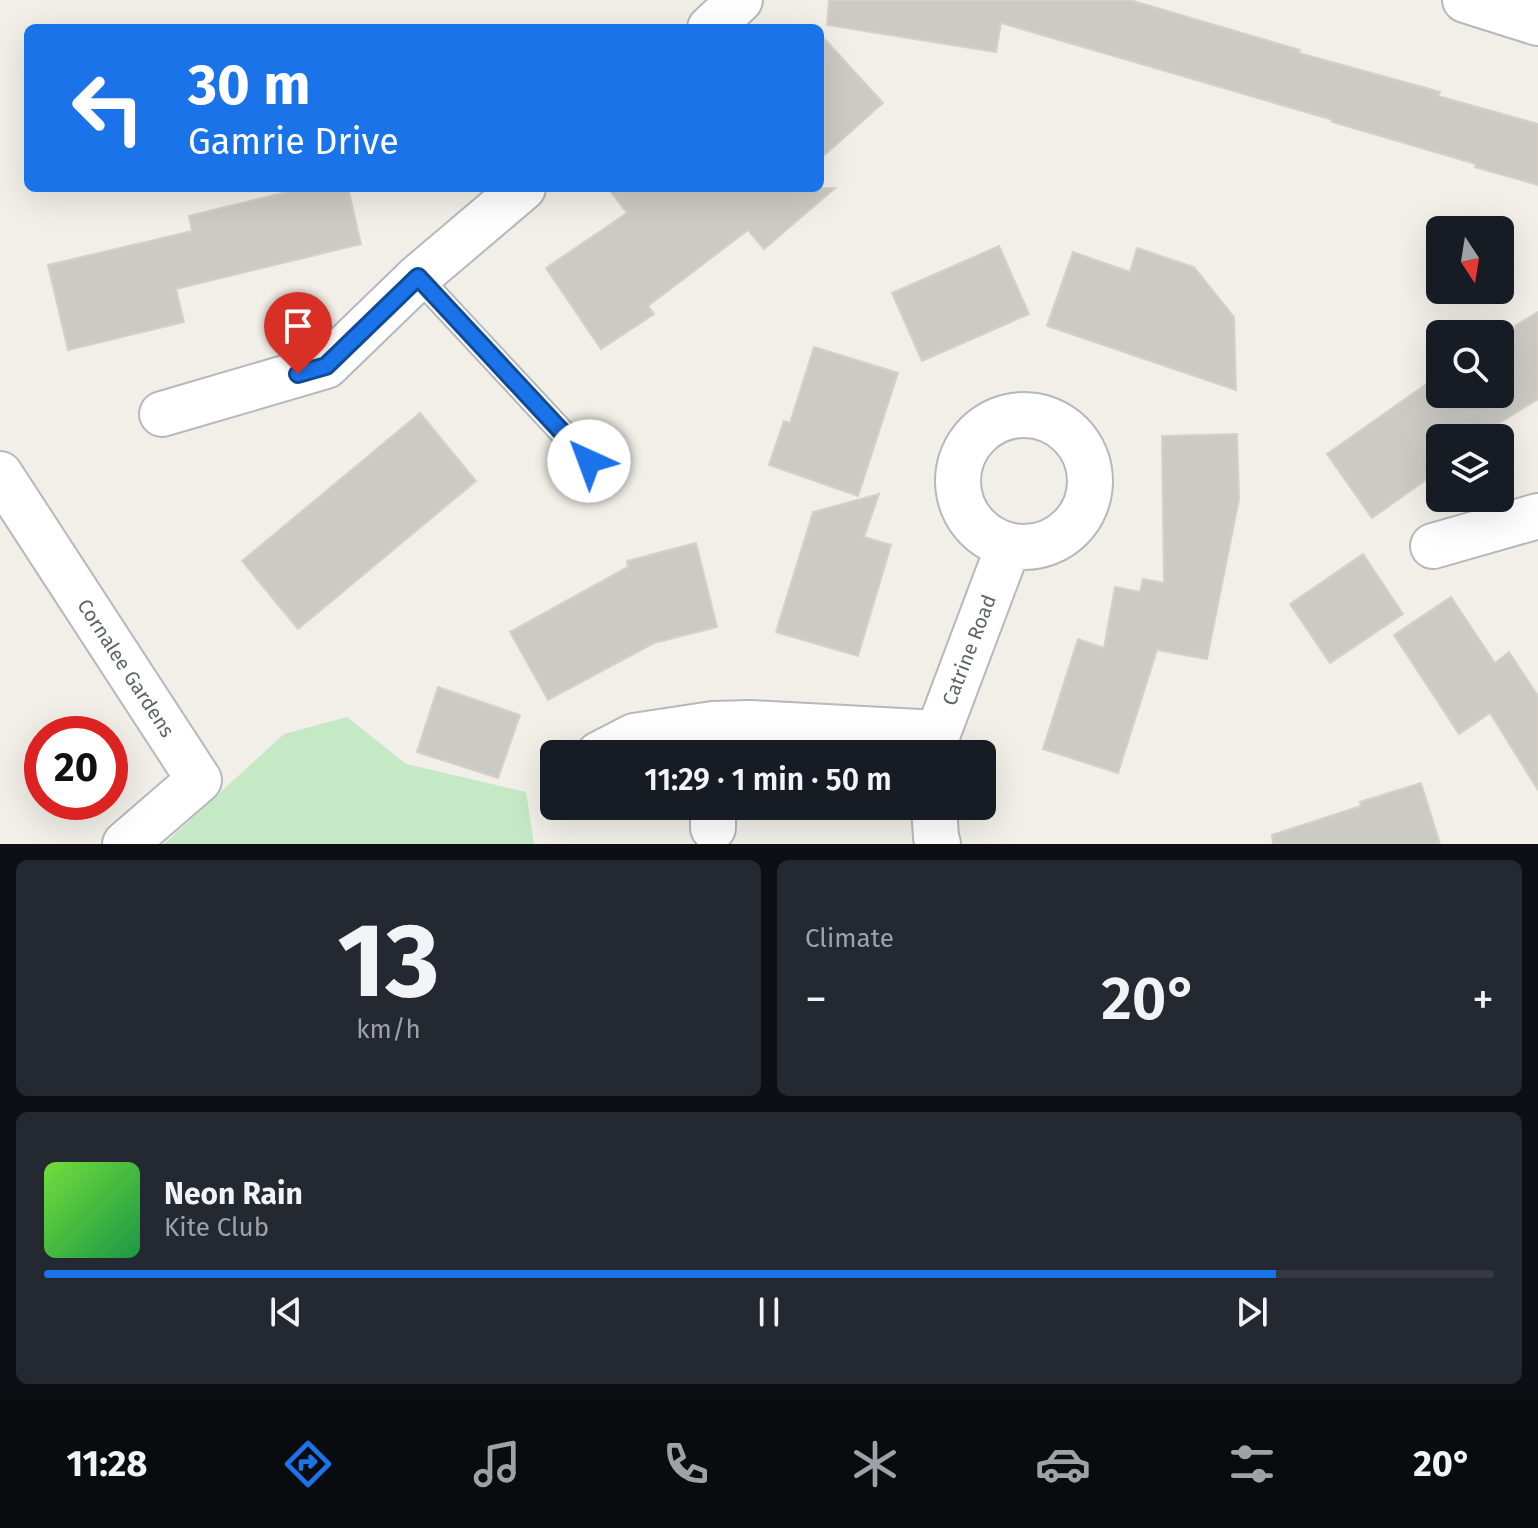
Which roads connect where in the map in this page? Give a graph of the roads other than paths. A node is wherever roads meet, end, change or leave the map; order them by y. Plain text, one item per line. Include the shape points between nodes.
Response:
1 (740, 0) edge
2 (1465, 0) edge
3 (1538, 23) edge
4 (714, 24) edge
5 (518, 192) edge
6 (418, 277) junction
7 (162, 414) dead end
8 (589, 461) dead end
9 (0, 474) edge
10 (1538, 516) edge
11 (1433, 546) dead end
12 (1008, 547) dead end
13 (713, 739) edge
14 (626, 740) edge
15 (901, 740) edge
16 (937, 740) edge
17 (935, 820) edge
18 (125, 844) edge
19 (938, 844) edge

1 - 4 street
2 - 3 street
5 - 6 street
6 - 7 street via 326,366
6 - 8 lane
9 - 18 street, Cornalee Gardens via 199,780
10 - 11 street
12 - 16 street, Catrine Road
13 - 14 street
13 - 15 street via 750,723
17 - 19 street

